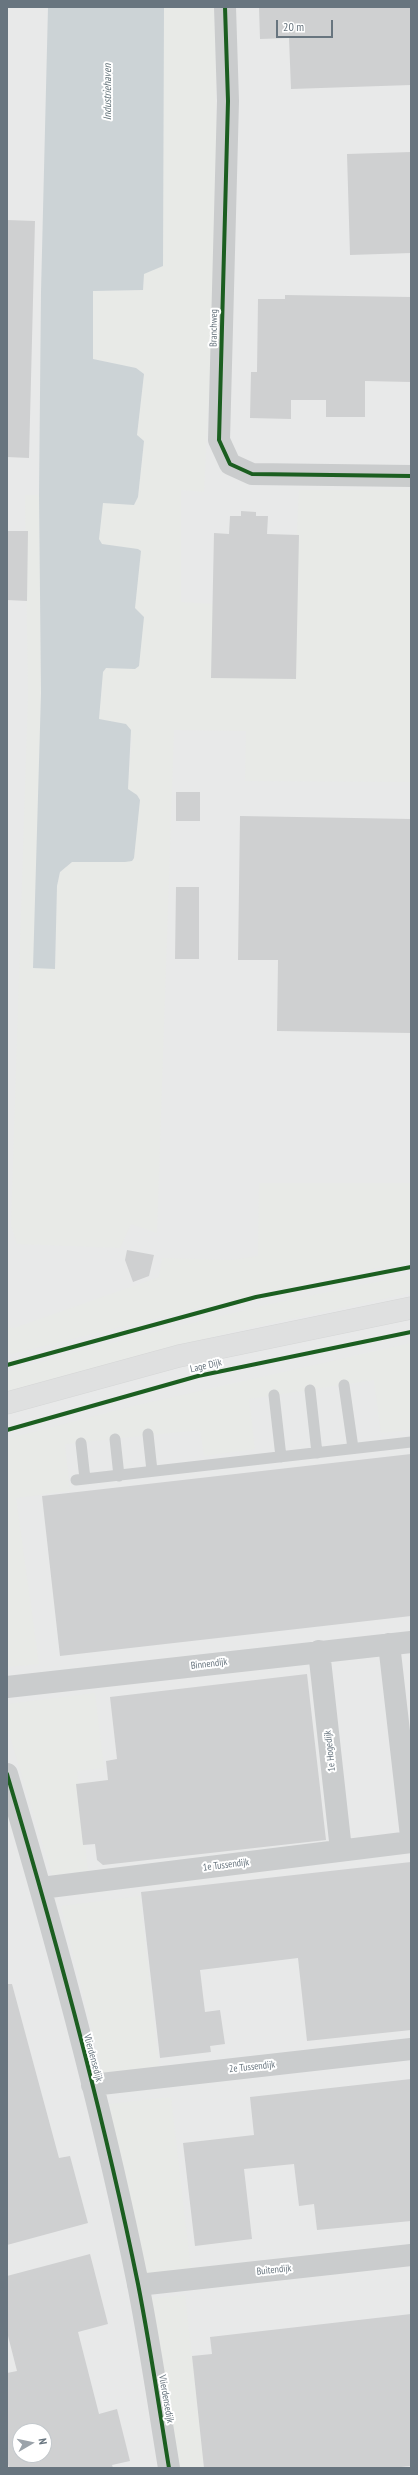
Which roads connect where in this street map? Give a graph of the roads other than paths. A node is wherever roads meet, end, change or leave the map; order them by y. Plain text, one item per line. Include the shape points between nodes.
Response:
1 (225, 7) edge
2 (411, 476) edge
3 (411, 1308) edge
4 (344, 1385) dead end
5 (310, 1390) dead end
6 (274, 1395) dead end
7 (7, 1403) edge
8 (148, 1434) dead end
9 (115, 1439) dead end
10 (411, 1442) edge
11 (81, 1443) dead end
12 (353, 1448) junction
13 (316, 1453) junction
14 (281, 1457) junction
15 (152, 1471) junction
16 (119, 1476) junction
17 (411, 1642) edge
18 (389, 1644) junction
19 (319, 1651) junction
20 (7, 1687) edge
21 (7, 1774) edge
22 (411, 1836) edge
23 (411, 1842) edge
24 (341, 1850) junction
25 (41, 1888) junction
26 (411, 2049) edge
27 (92, 2085) junction
28 (411, 2255) edge
29 (138, 2285) junction
30 (169, 2468) edge

1 - 2 street, Branchweg via 228,101 219,440 230,464 252,474
3 - 7 main road, Lage Dijk via 179,1356
4 - 12 lane
5 - 13 lane
6 - 14 lane
8 - 15 lane
9 - 16 lane
10 - 12 lane
11 - 16 lane via 80,1480
12 - 13 lane
13 - 14 lane
14 - 15 lane
15 - 16 lane
17 - 18 street, Binnendijk
18 - 19 street, Binnendijk
18 - 22 street
19 - 20 street, Binnendijk
19 - 24 street, 1e Hogedijk
21 - 25 street, Vlierdensedijk
23 - 24 street, 1e Tussendijk
24 - 25 street, 1e Tussendijk
25 - 27 street, Vlierdensedijk
26 - 27 street, 2e Tussendijk
27 - 29 street, Vlierdensedijk
28 - 29 street, Buitendijk
29 - 30 street, Vlierdensedijk

